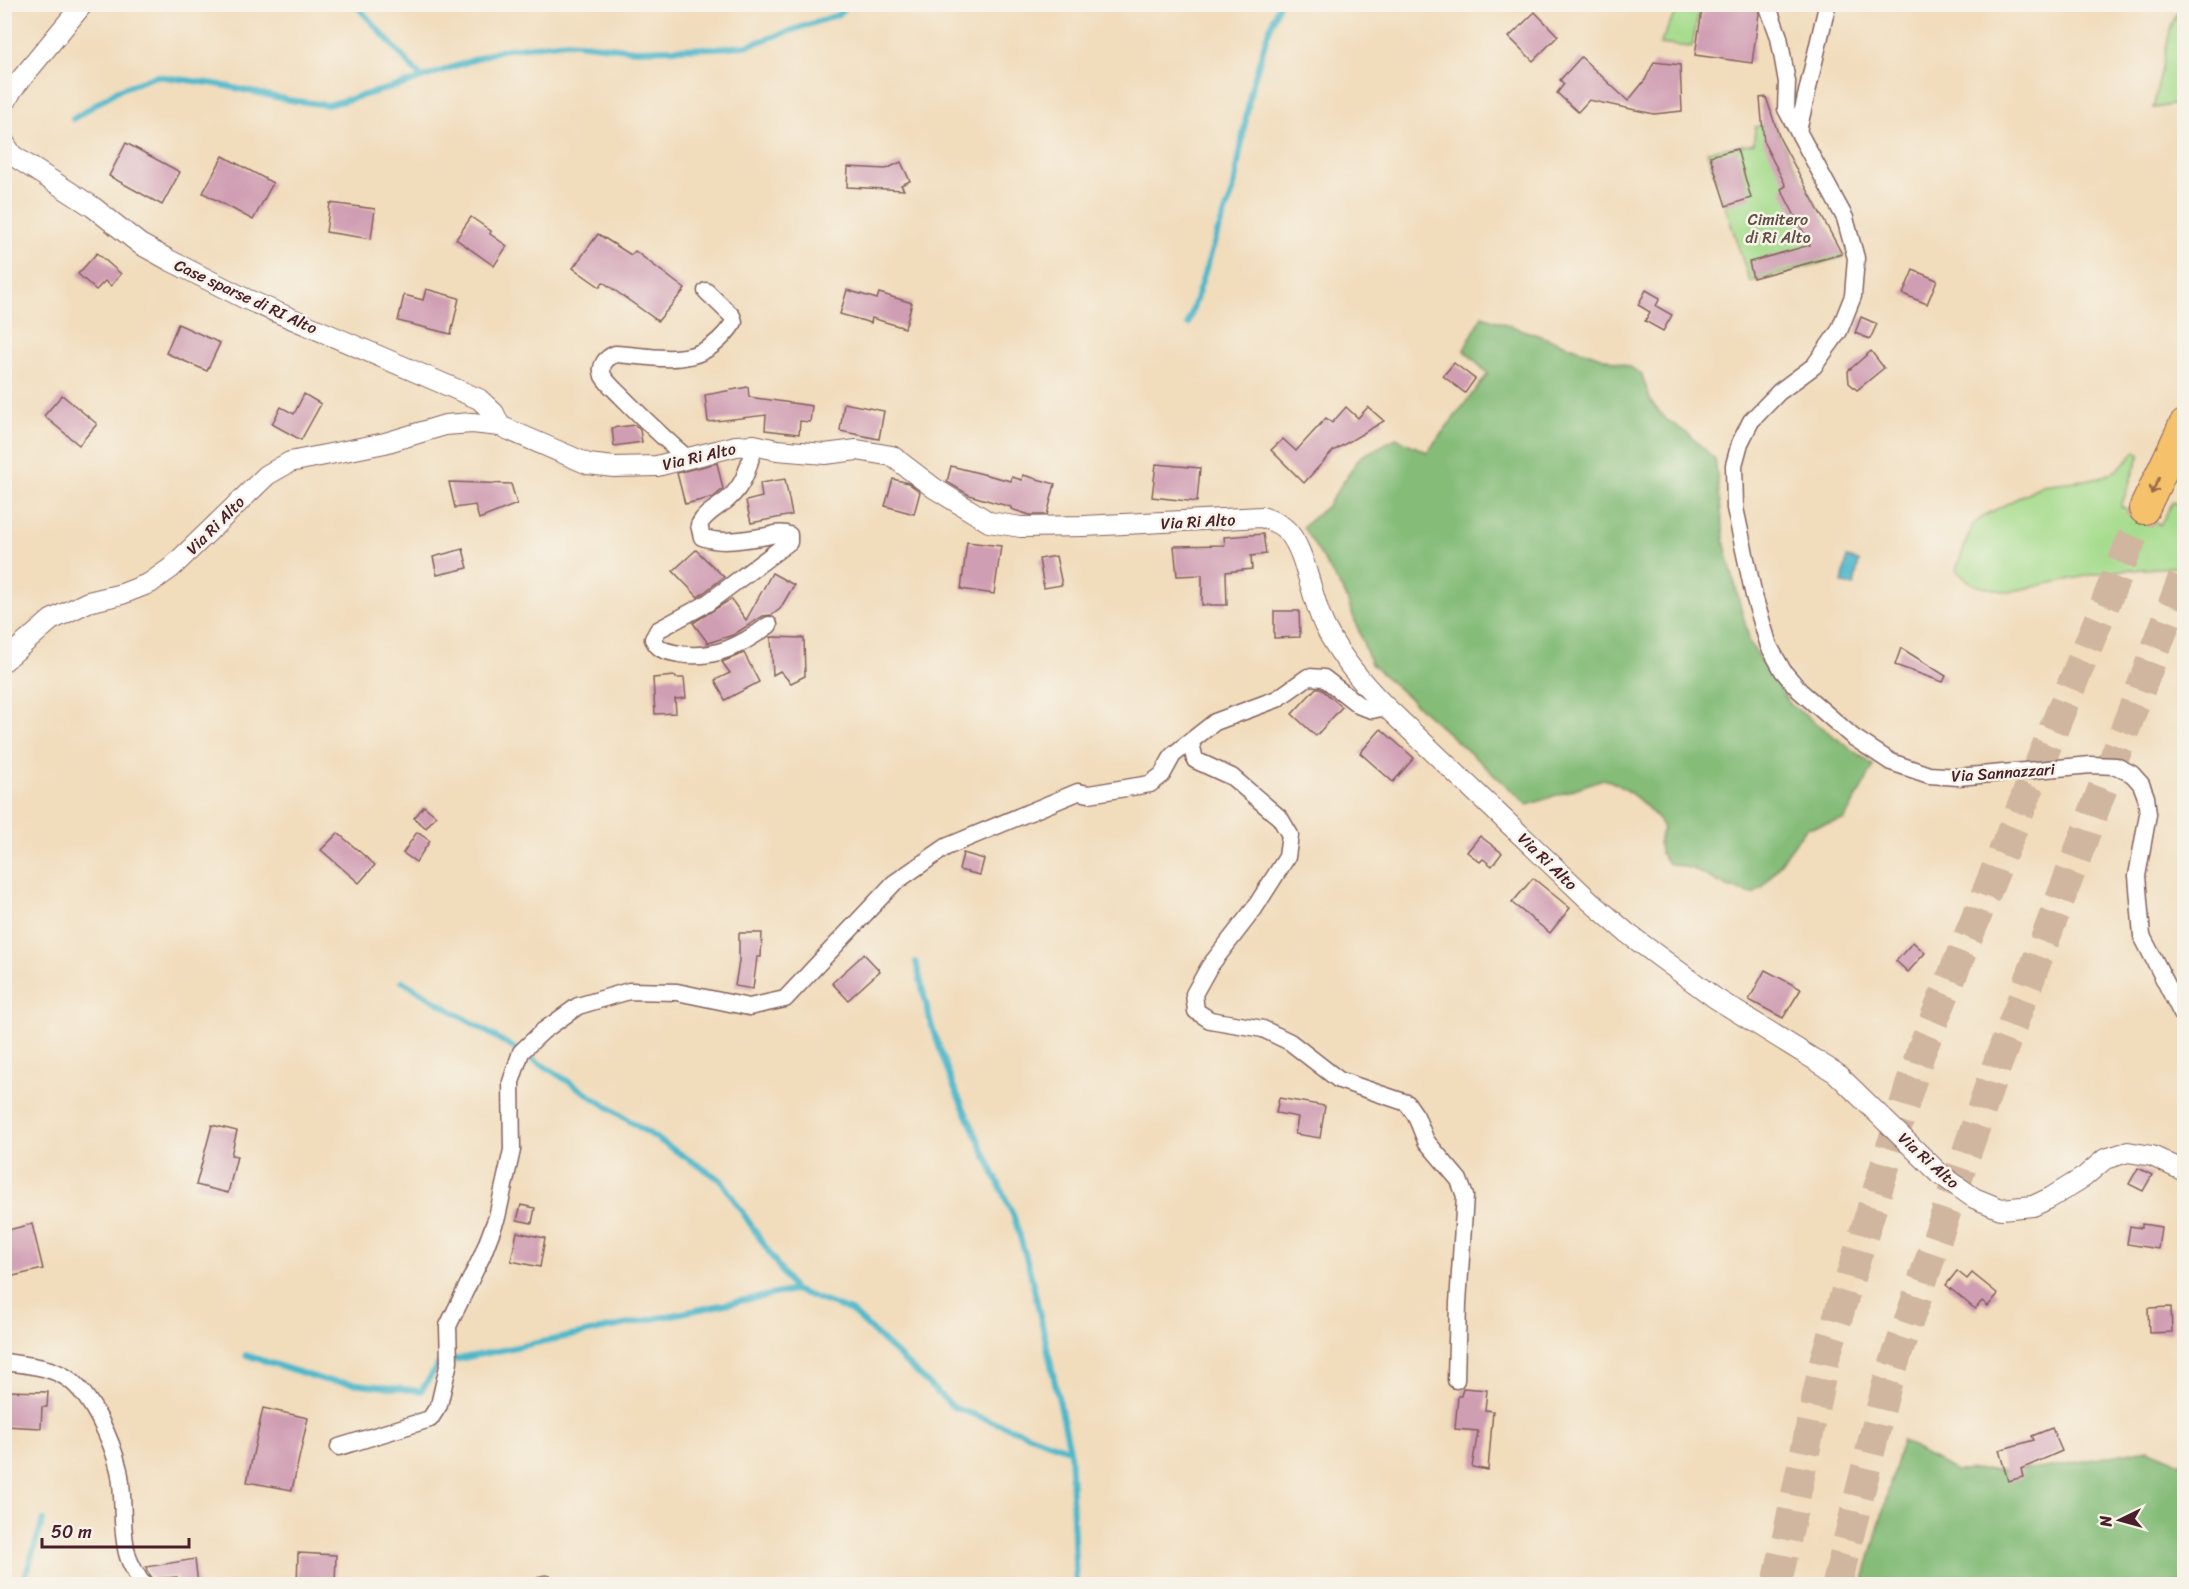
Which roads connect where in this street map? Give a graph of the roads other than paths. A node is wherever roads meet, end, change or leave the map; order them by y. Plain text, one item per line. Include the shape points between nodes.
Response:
1 (83, 4) edge
2 (1767, 4) edge
3 (1827, 6) dead end
4 (4, 105) edge
5 (1798, 130) junction
6 (4, 142) edge
7 (706, 291) dead end
8 (2184, 425) edge
9 (501, 426) junction
10 (754, 445) junction
11 (687, 458) junction
12 (2144, 509) tunnel mouth
13 (770, 625) dead end
14 (4, 661) edge
15 (1386, 707) junction
16 (1191, 743) junction
17 (2184, 1018) edge
18 (2184, 1171) edge
19 (4, 1362) edge
20 (1455, 1380) dead end
21 (339, 1448) dead end
22 (144, 1584) edge

1 - 4 street
2 - 5 street, Via Sannazzari via 1779,37 1787,82 1786,109
3 - 5 street
5 - 17 street, Via Sannazzari via 1845,218 1856,258 1853,296 1839,331 1814,366 1779,392 1751,421 1734,465 1735,508 1768,646 1800,691 1852,737 1891,762 1929,775 1958,777 2091,765 2116,766 2132,774 2141,784 2148,814 2137,876 2142,936
6 - 9 street, Case sparse di RI Alto via 12,155 93,207 140,244 246,299 479,399
7 - 11 street via 734,322 713,347 669,359 615,354 604,361 602,368 603,376 613,387
8 -> 12 highway
9 - 11 street, Via Ri Alto via 588,464 657,466
9 - 14 street, Via Ri Alto via 445,425 385,443 290,462 267,475 171,568 150,583 88,602 51,620
10 - 11 street, Via Ri Alto
10 - 13 street via 746,477 729,498 703,518 699,525 702,537 715,542 782,532 789,534 789,542 706,604 658,630 653,639 662,651 705,655 727,650
10 - 15 street, Via Ri Alto via 825,454 857,450 892,456 989,522 1021,527 1262,518 1278,523 1290,533 1323,624 1340,654
15 - 16 street via 1372,710 1360,706 1324,678 1308,677 1276,699 1215,722
15 - 18 street, Via Ri Alto via 1627,933 1715,998 1836,1073 1940,1174 1974,1198 2001,1209 2033,1206 2084,1177 2105,1159 2128,1152 2152,1156
16 - 20 street via 1195,760 1232,777 1280,818 1290,835 1287,857 1194,994 1196,1011 1210,1020 1263,1029 1290,1042 1339,1080 1407,1103 1426,1141 1459,1180 1465,1196
16 - 21 street via 1173,755 1162,775 1150,784 1089,794 1078,792 946,847 894,883 785,999 749,1007 677,992 629,991 578,1006 543,1030 522,1052 511,1082 512,1150 497,1217 448,1326 449,1362 438,1405 430,1419
19 - 22 street via 44,1368 68,1378 89,1400 119,1471 127,1555

